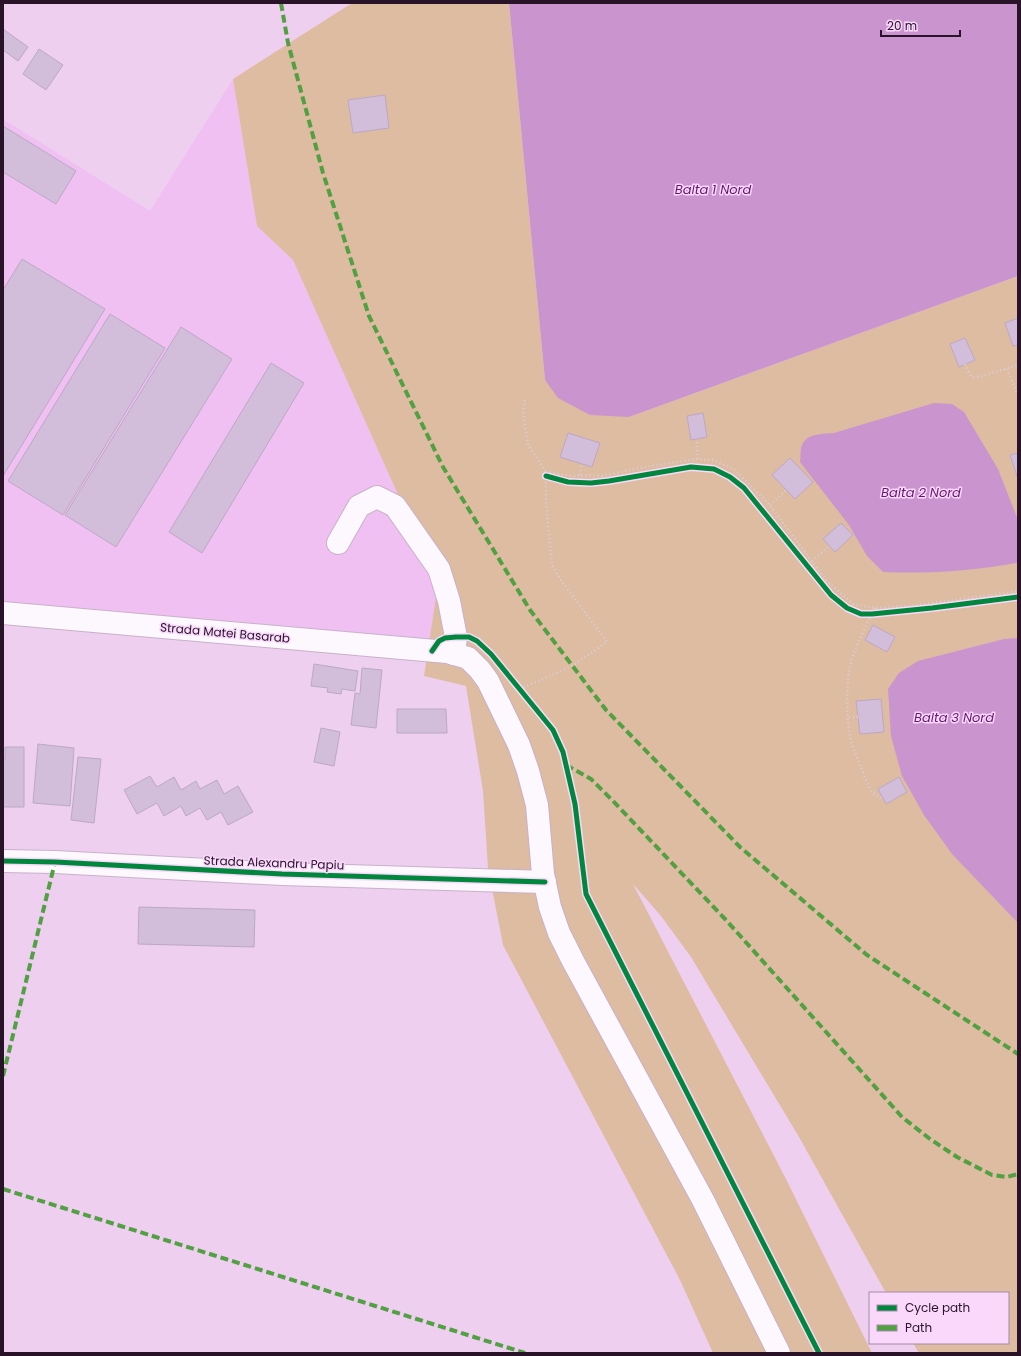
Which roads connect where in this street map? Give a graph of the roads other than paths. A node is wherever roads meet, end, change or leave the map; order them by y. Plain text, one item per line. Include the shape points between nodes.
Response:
1 (338, 544) dead end
2 (3, 613) edge
3 (451, 653) junction
4 (3, 861) edge
5 (545, 882) junction
6 (779, 1353) edge

1 - 3 main road via 359,506 377,498 395,506 439,568 456,636
2 - 3 main road, Strada Matei Basarab
3 - 5 main road, Strada Matei Basarab via 468,658 488,681 519,745 537,804
4 - 5 main road, Strada Alexandru Papiu via 282,874
5 - 6 main road, Strada Matei Basarab via 550,908 559,933 703,1200

